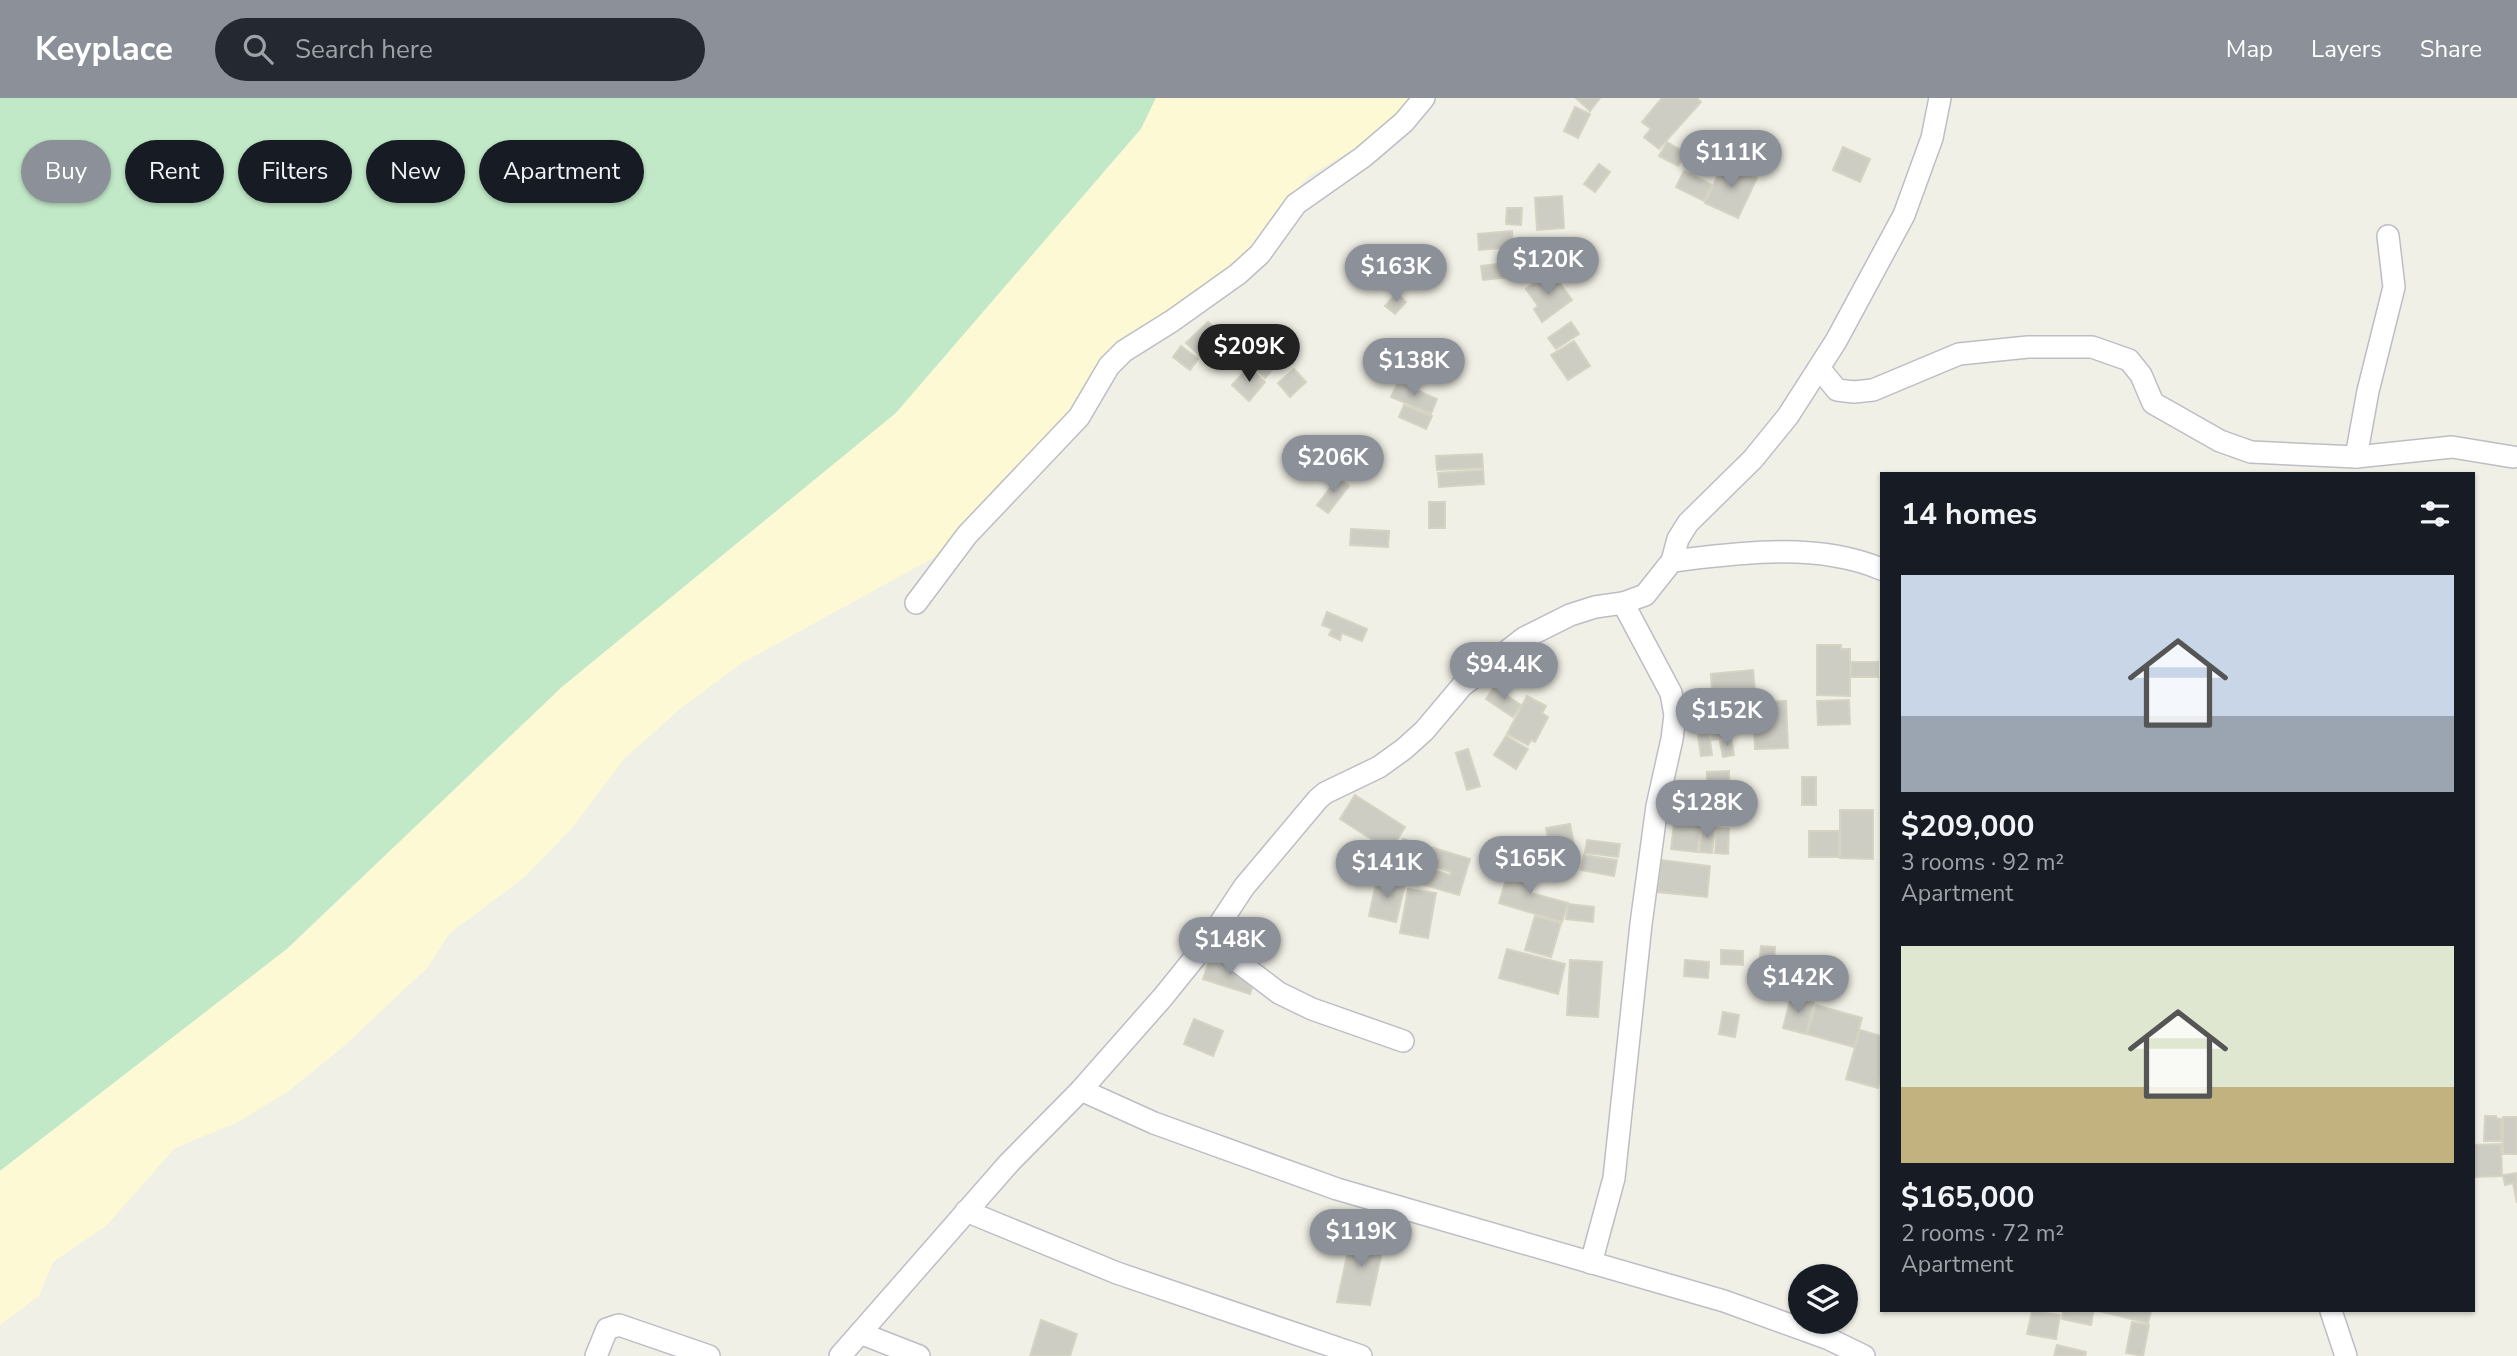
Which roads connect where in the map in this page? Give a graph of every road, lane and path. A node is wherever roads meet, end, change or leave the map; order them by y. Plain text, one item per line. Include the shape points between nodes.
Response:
1 (1424, 98) edge
2 (1940, 98) edge
3 (2388, 236) dead end
4 (1819, 368) junction
5 (2356, 457) junction
6 (2513, 457) dead end
7 (1672, 561) junction
8 (1880, 569) edge
9 (916, 603) dead end
10 (1623, 603) junction
11 (1209, 940) junction
12 (1403, 1041) dead end
13 (1081, 1090) junction
14 (967, 1211) junction
15 (1591, 1263) junction
16 (2330, 1312) edge
17 (860, 1333) junction
18 (596, 1356) edge
19 (709, 1356) edge
20 (840, 1356) edge
21 (919, 1356) edge
22 (1361, 1356) edge
23 (1864, 1356) edge
24 (2346, 1356) edge

1 - 9 street via 1363,157 1296,204 1260,254 1238,274 1124,351 1109,366 1079,417 967,536
2 - 4 street via 1932,138 1904,215
3 - 5 street via 2394,287
4 - 5 street via 1837,390 1854,393 1873,390 1959,354 2092,347 2129,360 2153,403 2220,441 2251,452
4 - 7 street via 1753,459 1688,523
5 - 6 street via 2452,447
7 - 8 street via 1744,552 1794,552 1835,556
7 - 10 street via 1645,595
10 - 11 street via 1570,615 1524,638 1462,687 1404,749 1379,767 1325,793 1244,887
10 - 15 street via 1671,693 1675,715 1641,924 1614,1178
11 - 12 street via 1279,993
11 - 13 street
13 - 14 street
13 - 15 street via 1154,1124 1337,1189
14 - 17 street
14 - 22 street via 1117,1273
15 - 23 street via 1724,1301
16 - 24 street
17 - 20 street
17 - 21 street
18 - 19 street via 607,1329 620,1325

